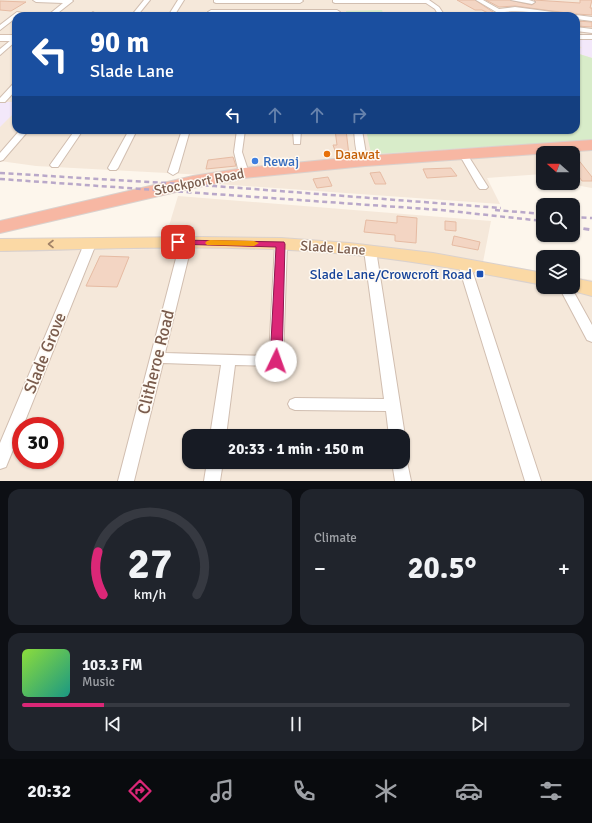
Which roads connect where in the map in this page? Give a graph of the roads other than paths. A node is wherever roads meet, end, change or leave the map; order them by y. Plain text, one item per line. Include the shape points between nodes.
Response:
1 (36, 0) edge
2 (147, 0) edge
3 (181, 0) edge
4 (300, 0) edge
5 (335, 0) edge
6 (479, 0) edge
7 (514, 0) edge
8 (71, 1) edge
9 (216, 1) edge
10 (533, 1) edge
11 (528, 11) junction
12 (56, 12) edge
13 (137, 12) edge
14 (174, 12) edge
15 (211, 12) edge
16 (300, 12) edge
17 (337, 12) edge
18 (440, 12) edge
19 (497, 12) edge
20 (502, 12) edge
21 (536, 12) edge
22 (580, 18) edge
23 (12, 19) edge
24 (592, 19) edge
25 (0, 28) edge
26 (580, 30) edge
27 (592, 31) edge
28 (580, 37) edge
29 (592, 37) edge
30 (0, 38) edge
31 (12, 38) edge
32 (12, 42) edge
33 (0, 53) edge
34 (12, 90) edge
35 (1, 100) edge
36 (12, 100) edge
37 (21, 134) edge
38 (76, 134) edge
39 (131, 134) edge
40 (185, 134) edge
41 (240, 134) edge
42 (297, 134) edge
43 (359, 134) edge
44 (297, 142) dead end
45 (592, 145) edge
46 (463, 154) junction
47 (0, 158) edge
48 (365, 160) junction
49 (55, 165) dead end
50 (114, 168) dead end
51 (173, 172) dead end
52 (244, 173) junction
53 (483, 187) dead end
54 (0, 227) edge
55 (90, 244) junction
56 (186, 244) junction
57 (281, 244) junction
58 (0, 245) edge
59 (370, 250) junction
60 (464, 264) junction
61 (536, 278) edge
62 (569, 294) edge
63 (592, 337) edge
64 (158, 358) junction
65 (229, 360) junction
66 (295, 404) dead end
67 (392, 405) junction
68 (219, 429) edge
69 (396, 429) edge
70 (0, 462) edge
71 (214, 469) edge
72 (401, 469) edge
73 (126, 481) edge
74 (212, 481) edge
75 (403, 481) edge
76 (533, 481) edge

1 - 8 street
2 - 13 street
3 - 14 street
4 - 9 street
4 - 16 street
5 - 17 street
5 - 18 street via 426,1
6 - 19 street
7 - 10 street
8 - 12 street
9 - 15 street
10 - 11 street
11 - 20 street via 515,9
11 - 21 street
22 - 24 street
23 - 25 street
26 - 27 street
28 - 29 street
30 - 31 street
32 - 33 street
34 - 35 street
35 - 36 street
37 - 47 street
38 - 49 street
39 - 50 street
40 - 51 street
41 - 52 street via 238,152
42 - 44 street
43 - 48 street
45 - 46 highway, Stockport Road
46 - 48 highway, Stockport Road
46 - 53 street
48 - 52 highway, Stockport Road
52 - 54 highway, Stockport Road
55 - 56 main road, Slade Lane
55 -> 58 main road, Slade Lane
55 - 70 street, Slade Grove
56 - 57 main road, Slade Lane
56 - 64 street, Clitheroe Road
57 - 59 main road, Slade Lane
57 - 65 street via 276,361
59 - 60 main road, Slade Lane
59 - 67 street
60 - 61 main road, Slade Lane
60 - 76 street
62 - 63 street
64 - 65 street
64 - 73 street, Clitheroe Road
65 - 68 street
66 - 67 street
67 - 69 street
71 - 74 street
72 - 75 street

